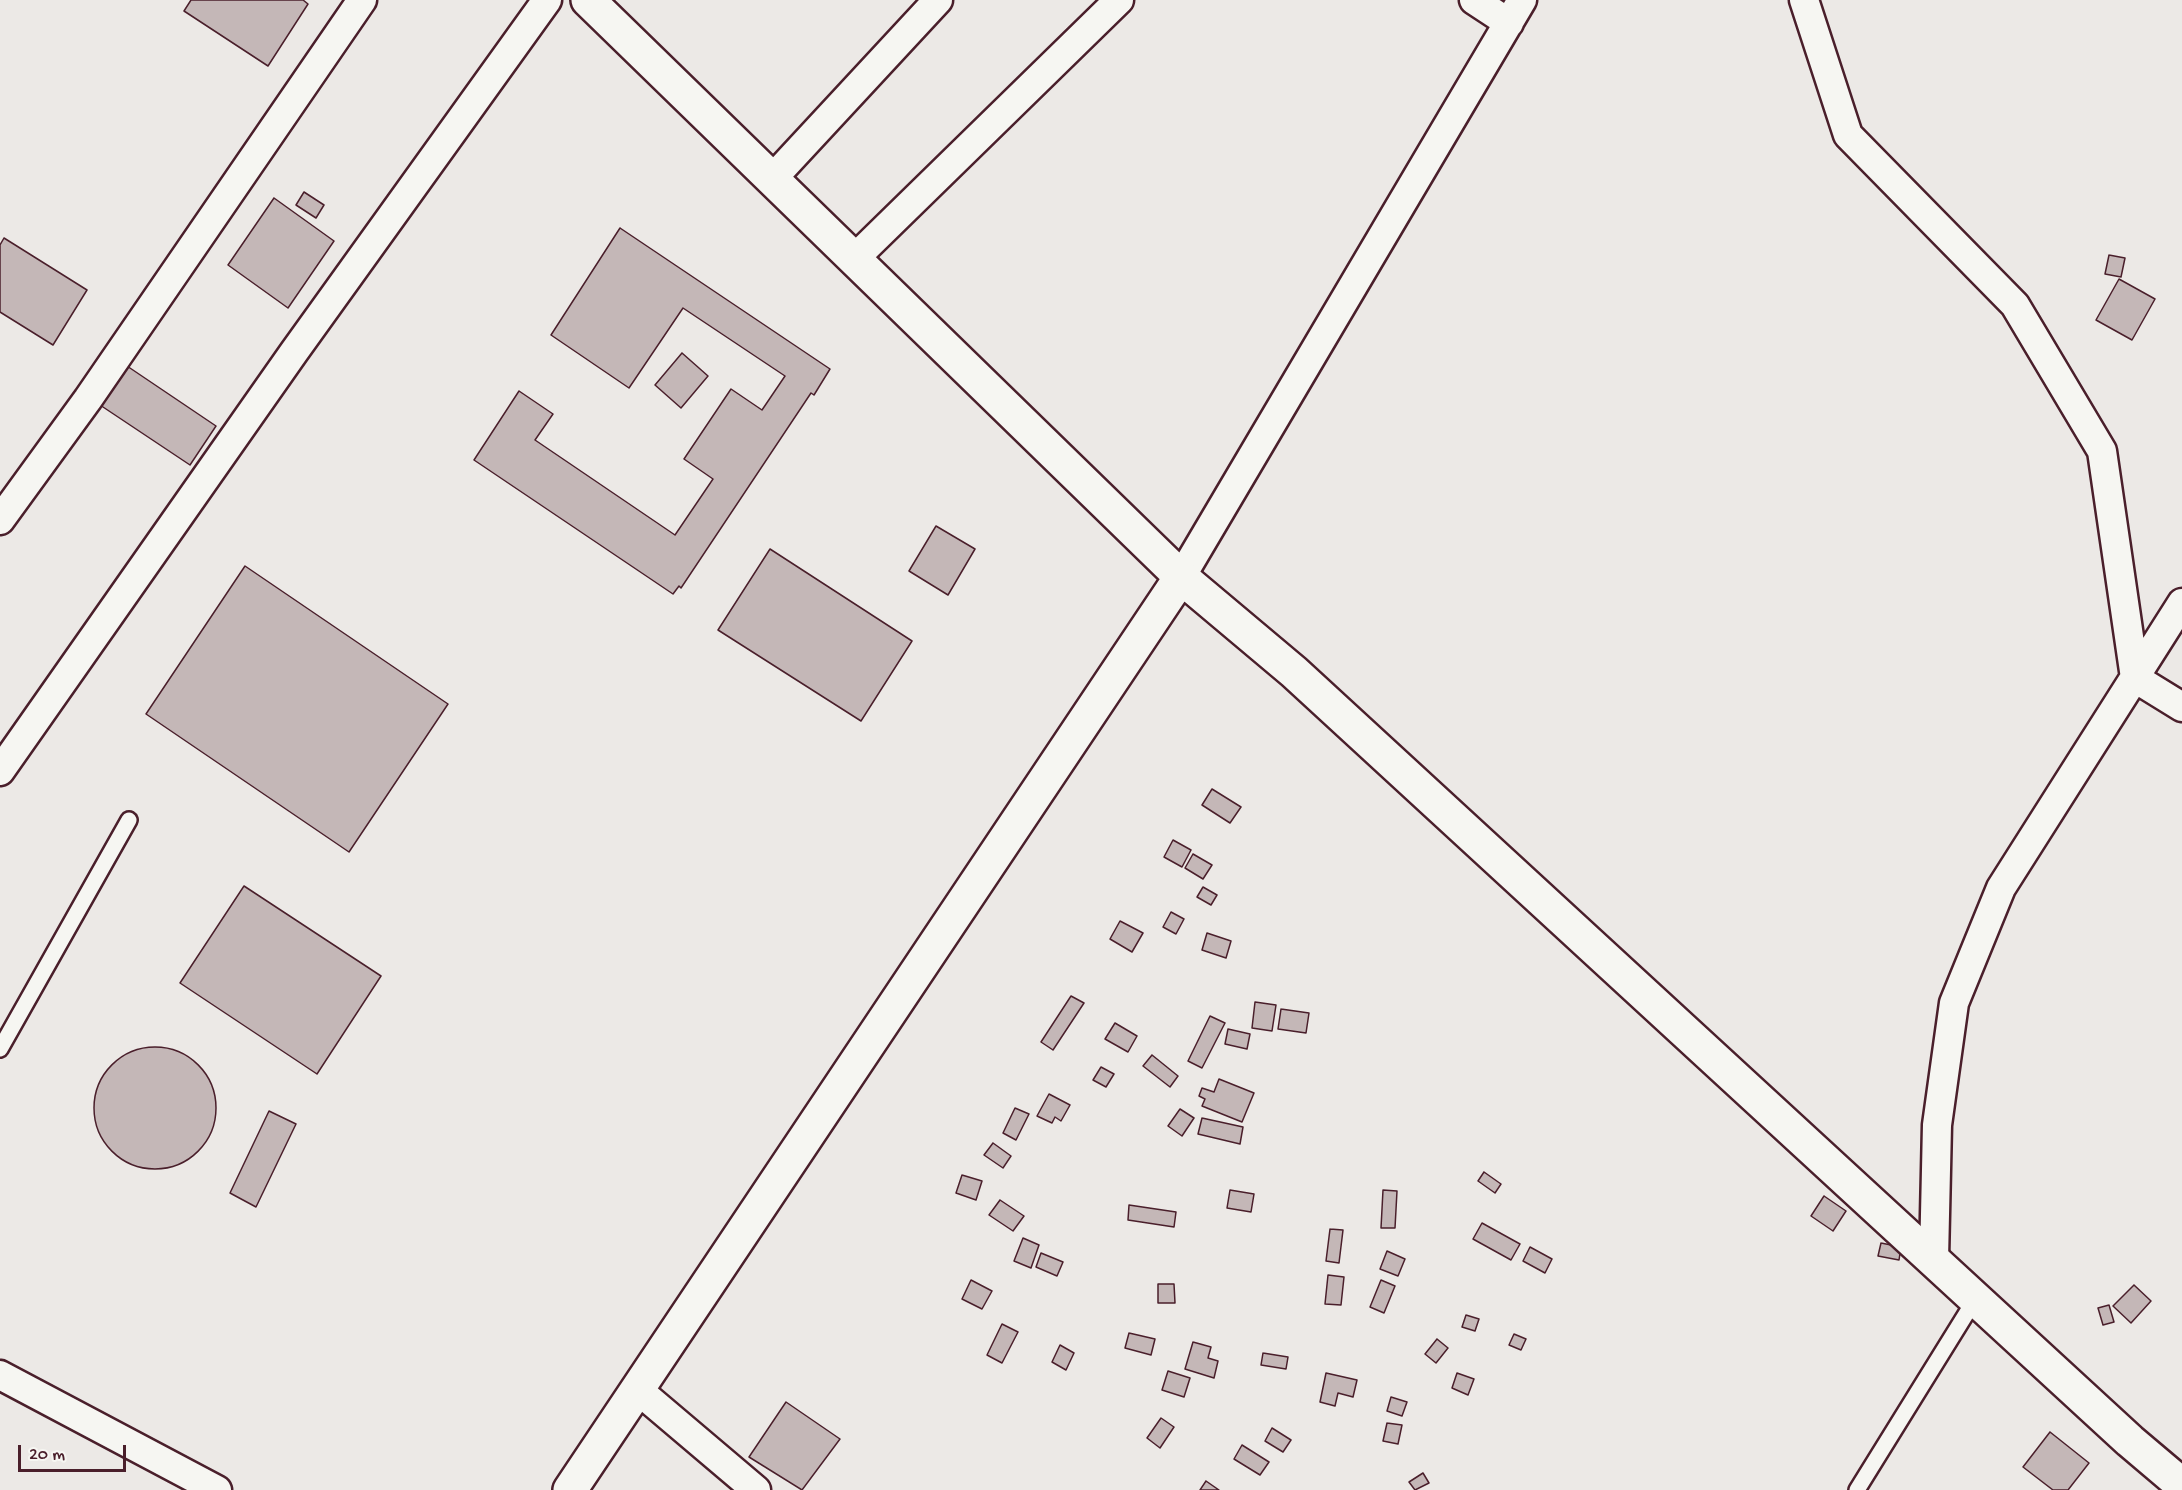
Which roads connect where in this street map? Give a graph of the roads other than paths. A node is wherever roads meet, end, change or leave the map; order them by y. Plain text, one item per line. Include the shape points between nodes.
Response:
1 (363, 0) edge
2 (547, 0) edge
3 (588, 0) edge
4 (938, 0) edge
5 (1119, 0) edge
6 (1474, 0) edge
7 (1804, 0) edge
8 (1516, 12) edge
9 (772, 179) junction
10 (854, 259) junction
11 (0, 520) edge
12 (1181, 577) junction
13 (2182, 603) edge
14 (2136, 678) junction
15 (2182, 707) edge
16 (0, 771) edge
17 (129, 820) dead end
18 (0, 1049) edge
19 (1934, 1259) junction
20 (1976, 1298) junction
21 (0, 1375) edge
22 (638, 1390) junction
23 (2182, 1485) edge
24 (217, 1490) edge
25 (570, 1490) edge
26 (756, 1490) edge
27 (1857, 1490) edge

1 - 11 street
2 - 16 street
3 - 9 street
4 - 9 street
5 - 10 street
6 - 8 street
7 - 14 street via 1848,135 2015,305 2102,450
8 - 12 street
9 - 10 street
10 - 12 street
12 - 19 street via 1294,672
12 - 22 street
13 - 14 street
14 - 15 street
14 - 19 street via 2001,888 1954,1003 1937,1125
17 - 18 lane
19 - 20 street
20 - 23 street
20 - 27 lane
21 - 24 street
22 - 25 street
22 - 26 street

